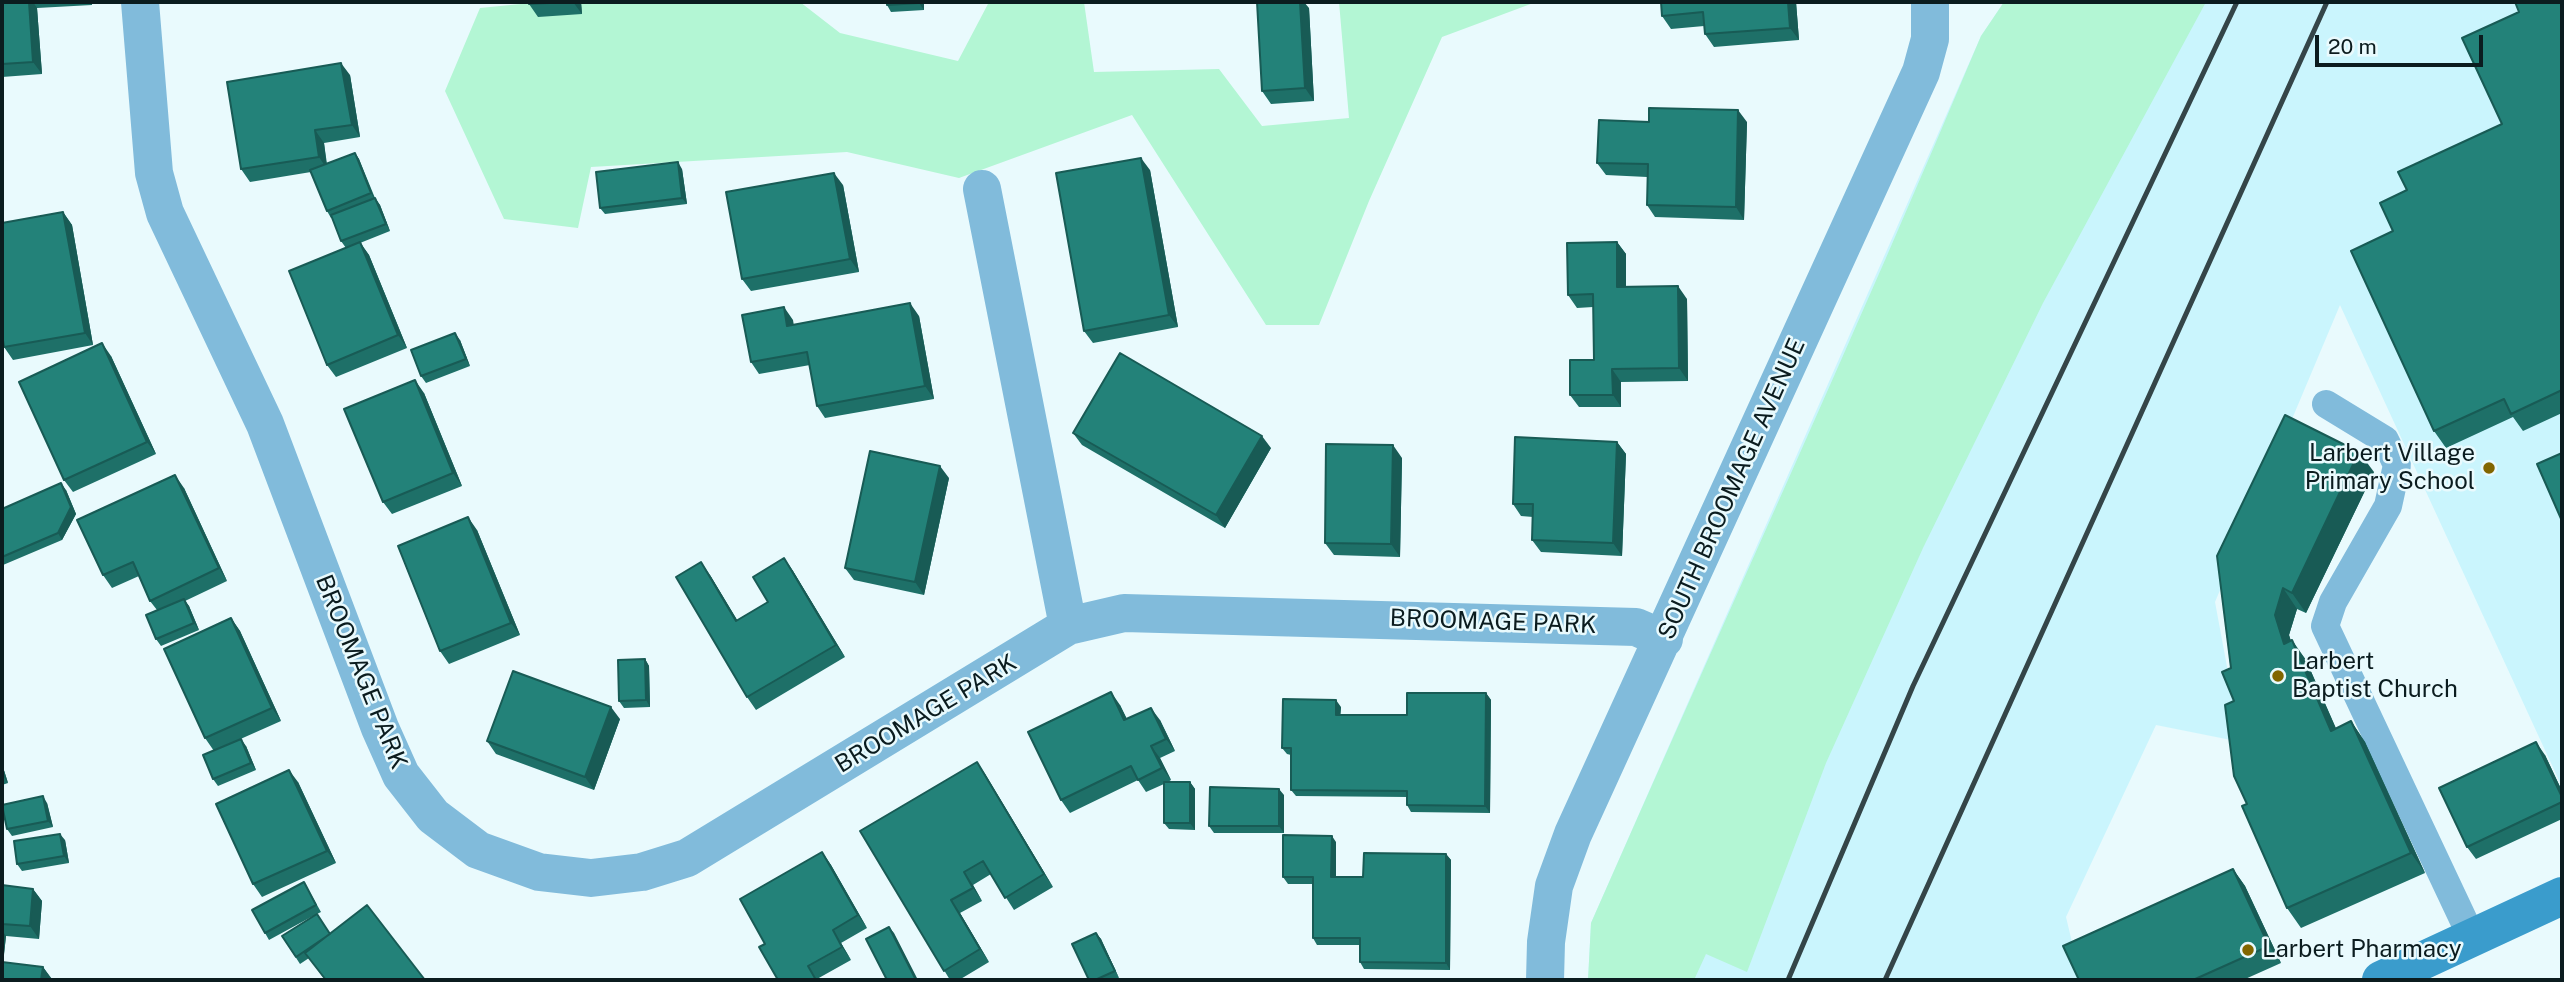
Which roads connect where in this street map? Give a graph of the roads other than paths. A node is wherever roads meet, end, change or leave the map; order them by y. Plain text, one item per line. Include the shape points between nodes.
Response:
1 (140, 2) edge
2 (1930, 2) edge
3 (982, 189) dead end
4 (2326, 404) dead end
5 (1068, 626) junction
6 (1664, 639) junction
7 (2562, 897) edge
8 (2472, 938) junction
9 (1545, 980) edge
10 (2381, 980) edge

1 - 5 street, BROOMAGE PARK via 154,173 165,213 265,424 401,775 433,816 478,850 539,872 591,878 642,872 687,858
2 - 6 street, SOUTH BROOMAGE AVENUE via 1930,39 1921,72
3 - 5 street
4 - 8 lane via 2385,440 2397,465 2388,506 2333,602 2325,626
5 - 6 street, BROOMAGE PARK via 1124,613 1191,613 1636,626
6 - 9 street, SOUTH BROOMAGE AVENUE via 1573,834 1554,886
7 - 8 main road
8 - 10 main road

